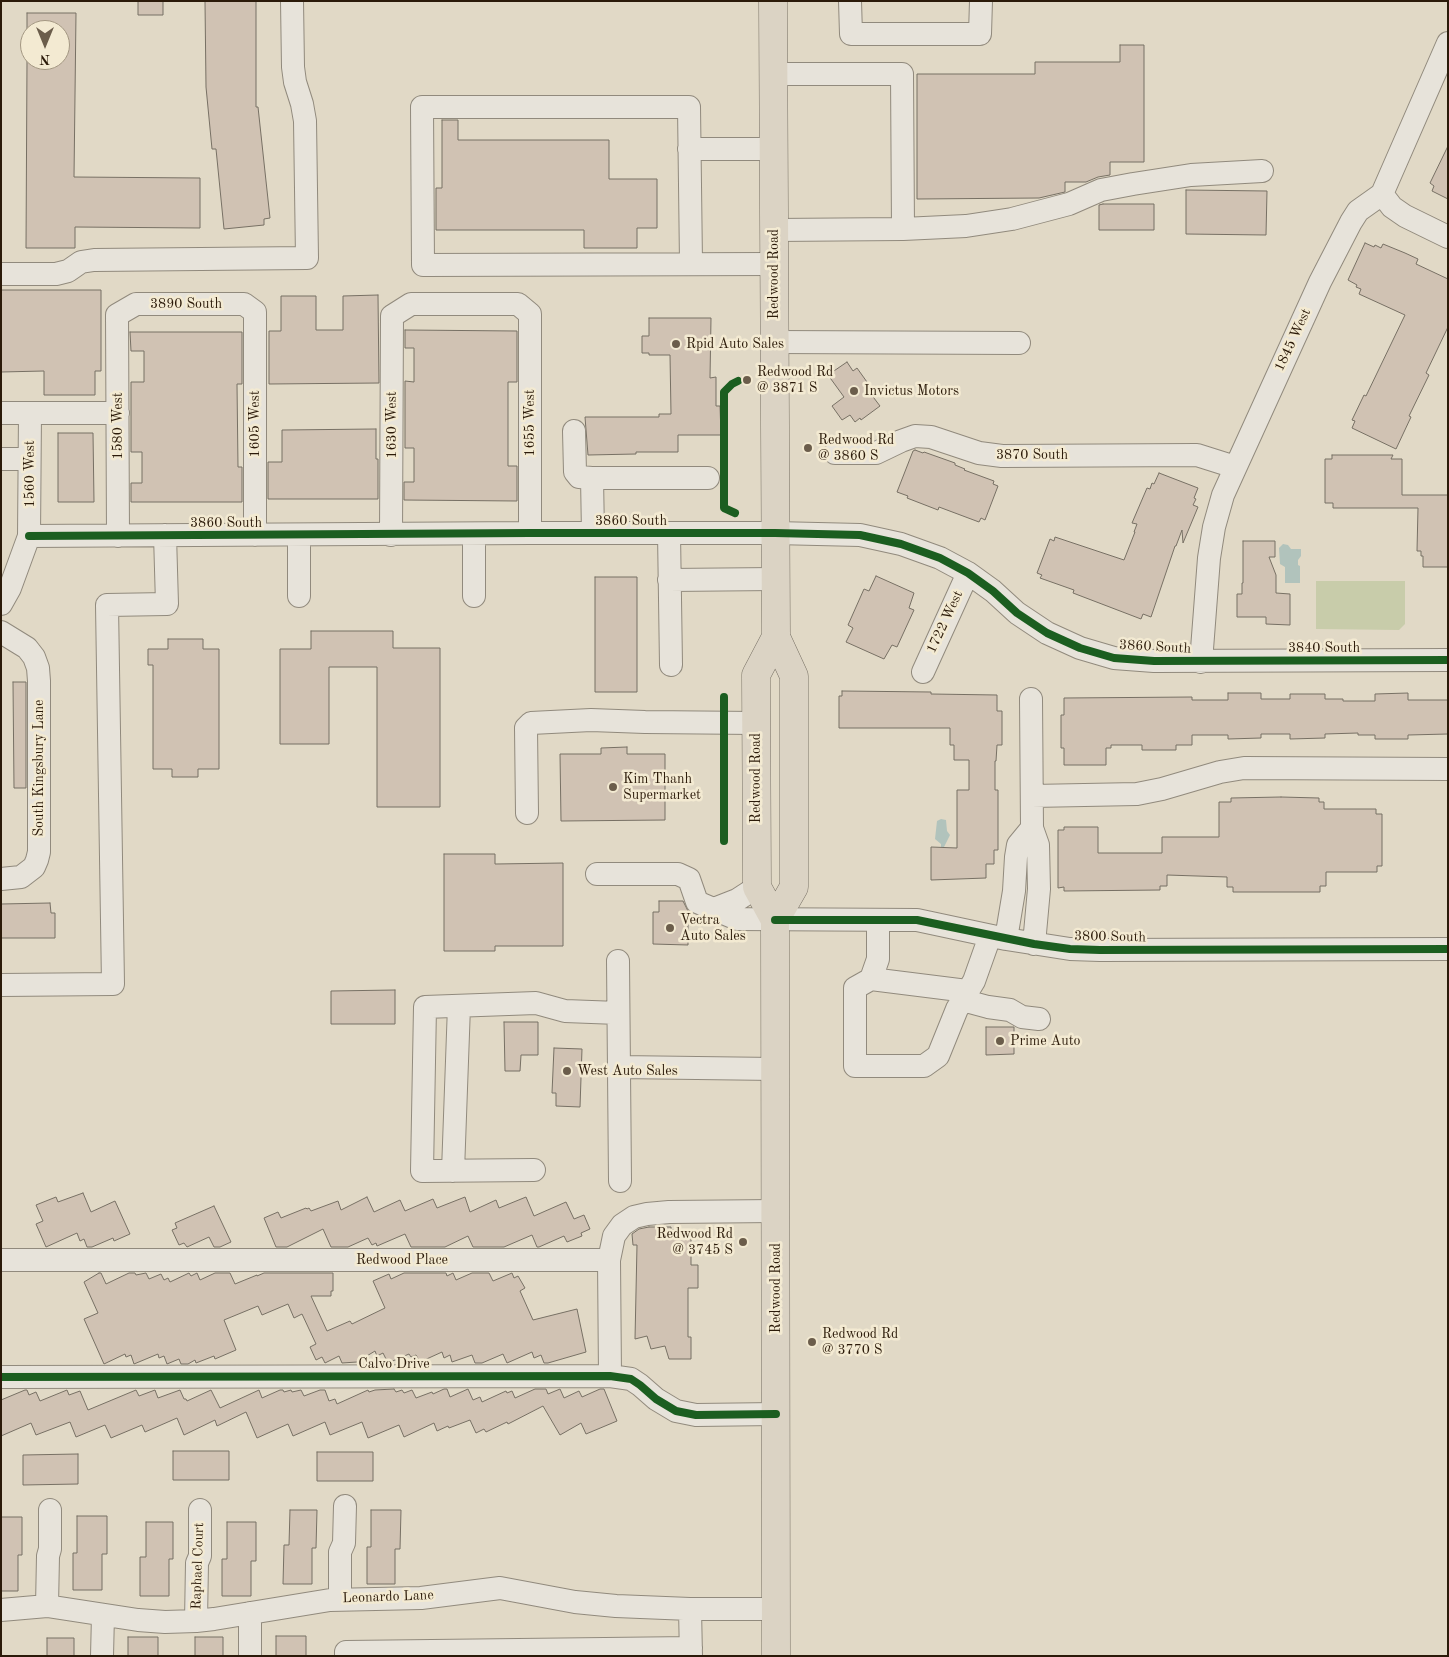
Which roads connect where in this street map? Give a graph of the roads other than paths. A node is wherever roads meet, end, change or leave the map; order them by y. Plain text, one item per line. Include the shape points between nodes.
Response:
1 (292, 1) edge
2 (773, 1) edge
3 (850, 1) edge
4 (981, 1) edge
5 (1448, 43) edge
6 (773, 74) junction
7 (689, 149) junction
8 (774, 149) junction
9 (1262, 171) dead end
10 (1382, 194) junction
11 (903, 229) junction
12 (774, 230) junction
13 (1448, 237) edge
14 (691, 263) junction
15 (774, 264) junction
16 (1, 274) edge
17 (255, 312) joint
18 (117, 316) joint
19 (392, 316) joint
20 (774, 342) junction
21 (1019, 343) dead end
22 (1, 413) edge
23 (30, 413) junction
24 (118, 413) junction
25 (574, 431) dead end
26 (835, 453) dead end
27 (1, 459) edge
28 (30, 459) junction
29 (1235, 467) junction
30 (592, 478) junction
31 (708, 478) dead end
32 (530, 533) junction
33 (593, 533) junction
34 (669, 533) junction
35 (775, 533) junction
36 (392, 534) junction
37 (474, 534) junction
38 (165, 535) junction
39 (255, 535) junction
40 (299, 535) junction
41 (30, 536) junction
42 (118, 536) junction
43 (1, 571) edge
44 (968, 573) junction
45 (775, 579) junction
46 (669, 580) junction
47 (300, 596) dead end
48 (474, 596) dead end
49 (1, 604) edge
50 (1, 632) edge
51 (776, 637) junction
52 (1448, 660) edge
53 (1201, 662) junction
54 (671, 666) dead end
55 (922, 672) dead end
56 (1031, 699) dead end
57 (756, 723) junction
58 (1448, 769) edge
59 (1032, 796) junction
60 (527, 813) dead end
61 (1032, 828) junction
62 (597, 874) dead end
63 (1, 879) edge
64 (757, 887) junction
65 (714, 910) junction
66 (775, 920) junction
67 (878, 920) junction
68 (998, 937) junction
69 (1034, 944) junction
70 (1448, 949) edge
71 (618, 961) dead end
72 (871, 979) junction
73 (1, 985) edge
74 (965, 996) junction
75 (459, 1006) junction
76 (618, 1013) junction
77 (1039, 1019) dead end
78 (619, 1066) junction
79 (775, 1069) junction
80 (534, 1170) dead end
81 (453, 1171) junction
82 (620, 1181) dead end
83 (776, 1210) junction
84 (1, 1260) edge
85 (609, 1260) junction
86 (610, 1376) junction
87 (1, 1377) edge
88 (776, 1414) junction
89 (345, 1506) dead end
90 (50, 1510) dead end
91 (200, 1510) dead end
92 (340, 1599) junction
93 (47, 1606) junction
94 (690, 1609) junction
95 (776, 1609) junction
96 (1, 1610) edge
97 (250, 1613) junction
98 (103, 1615) junction
99 (196, 1621) junction
100 (691, 1652) edge
101 (399, 1653) edge
102 (434, 1653) edge
103 (482, 1653) edge
104 (102, 1656) edge
105 (250, 1656) edge
106 (346, 1656) edge
107 (776, 1656) edge

1 - 16 street via 293,67 305,121 307,258 94,260 81,262 56,274
2 - 6 main road, Redwood Road
3 - 4 street via 851,34 980,34
5 - 10 street, 1845 West
6 - 8 main road, Redwood Road
6 - 11 street via 902,74
7 - 8 street
7 - 14 street
7 - 14 street via 689,107 422,106 423,265
8 - 12 main road, Redwood Road
9 - 11 street via 1191,175 1132,184 1101,190 1069,204 1012,219 966,226
10 - 13 street via 1405,216
10 - 29 street, 1845 West via 1358,212 1351,222
11 - 12 street
12 - 15 main road, Redwood Road
14 - 15 street
15 - 20 main road, Redwood Road
17 - 18 street, 3890 South via 244,304 136,304
17 - 39 street, 1605 West
18 - 24 street, 1580 West
19 - 32 street, 1655 West via 411,304 518,304 530,314
19 - 36 street, 1630 West
20 - 21 street
20 - 35 main road, Redwood Road
22 - 23 street
23 - 24 street
23 - 28 street, 1560 West
24 - 42 street, 1580 West
25 - 30 street via 575,472 579,478
26 - 29 street, 3870 South via 876,453 915,436 1002,456 1197,454
27 - 28 street
28 - 41 street, 1560 West
29 - 53 street, 1845 West via 1214,527
30 - 31 street
30 - 33 street
32 - 33 street, 3860 South
32 - 37 street, 3860 South
33 - 34 street, 3860 South
34 - 35 street, 3860 South
34 - 46 street
35 - 44 street, 3860 South via 860,535 901,544 940,558
35 - 45 main road, Redwood Road
36 - 37 street, 3860 South
36 - 40 street, 3860 South
37 - 48 street
38 - 39 street, 3860 South
38 - 42 street, 3860 South
38 - 73 street via 167,604 107,605 113,984
39 - 40 street, 3860 South
40 - 47 street
41 - 42 street, 3860 South
41 - 43 street
41 - 49 street
44 - 53 street, 3860 South via 1017,613 1047,633 1080,648 1114,658
44 - 55 street, 1722 West
45 - 46 street
45 - 51 main road, Redwood Road
46 - 54 street
50 - 63 street, South Kingsbury Lane via 34,656 39,680 37,860 34,867 21,877
51 - 57 main road, Redwood Road via 756,675
51 - 66 main road, Redwood Road via 794,676 794,888
52 - 53 street, 3840 South
56 - 59 street
57 - 60 street via 592,720 532,723 526,728
57 - 64 main road, Redwood Road
58 - 59 street via 1244,768 1136,794
59 - 61 street
61 - 68 street via 1018,845 1014,891
61 - 69 street via 1038,845 1040,890
62 - 65 street, 3800 South via 678,874 689,879 697,902
64 - 65 street
64 - 66 main road, Redwood Road
65 - 66 street, 3800 South via 737,919
66 - 67 street, 3800 South
66 - 79 main road, Redwood Road
67 - 68 street, 3800 South via 918,920
67 - 72 street via 878,959
68 - 69 street, 3800 South
68 - 74 street
69 - 70 street, 3800 South via 1100,950
71 - 76 street
72 - 74 street
72 - 74 street via 855,988 855,1066 924,1066 938,1056 956,1009
74 - 77 street via 988,1007
75 - 76 street via 536,1003 565,1011
75 - 81 street
75 - 81 street via 425,1007 422,1171
76 - 78 street
78 - 79 street
78 - 82 street
79 - 83 main road, Redwood Road
80 - 81 street
83 - 85 street via 669,1212 634,1217 614,1236
83 - 88 main road, Redwood Road
84 - 85 street, Redwood Place
85 - 86 street
86 - 87 street, Calvo Drive
86 - 88 street, Calvo Drive via 631,1379 656,1400 676,1411 696,1415
88 - 95 main road, Redwood Road
89 - 92 street via 344,1544 340,1552
90 - 93 street
91 - 99 street, Raphael Court
92 - 94 street, Leonardo Lane via 421,1598 500,1588 575,1602
92 - 97 street, Leonardo Lane
93 - 96 street, Leonardo Lane
93 - 98 street, Leonardo Lane
94 - 95 street, Leonardo Lane
94 - 100 street
95 - 107 main road, Redwood Road
97 - 99 street, Leonardo Lane
97 - 105 street
98 - 99 street, Leonardo Lane via 165,1622
98 - 104 street
100 - 103 street
101 - 102 street
101 - 106 street via 346,1652
102 - 103 street

